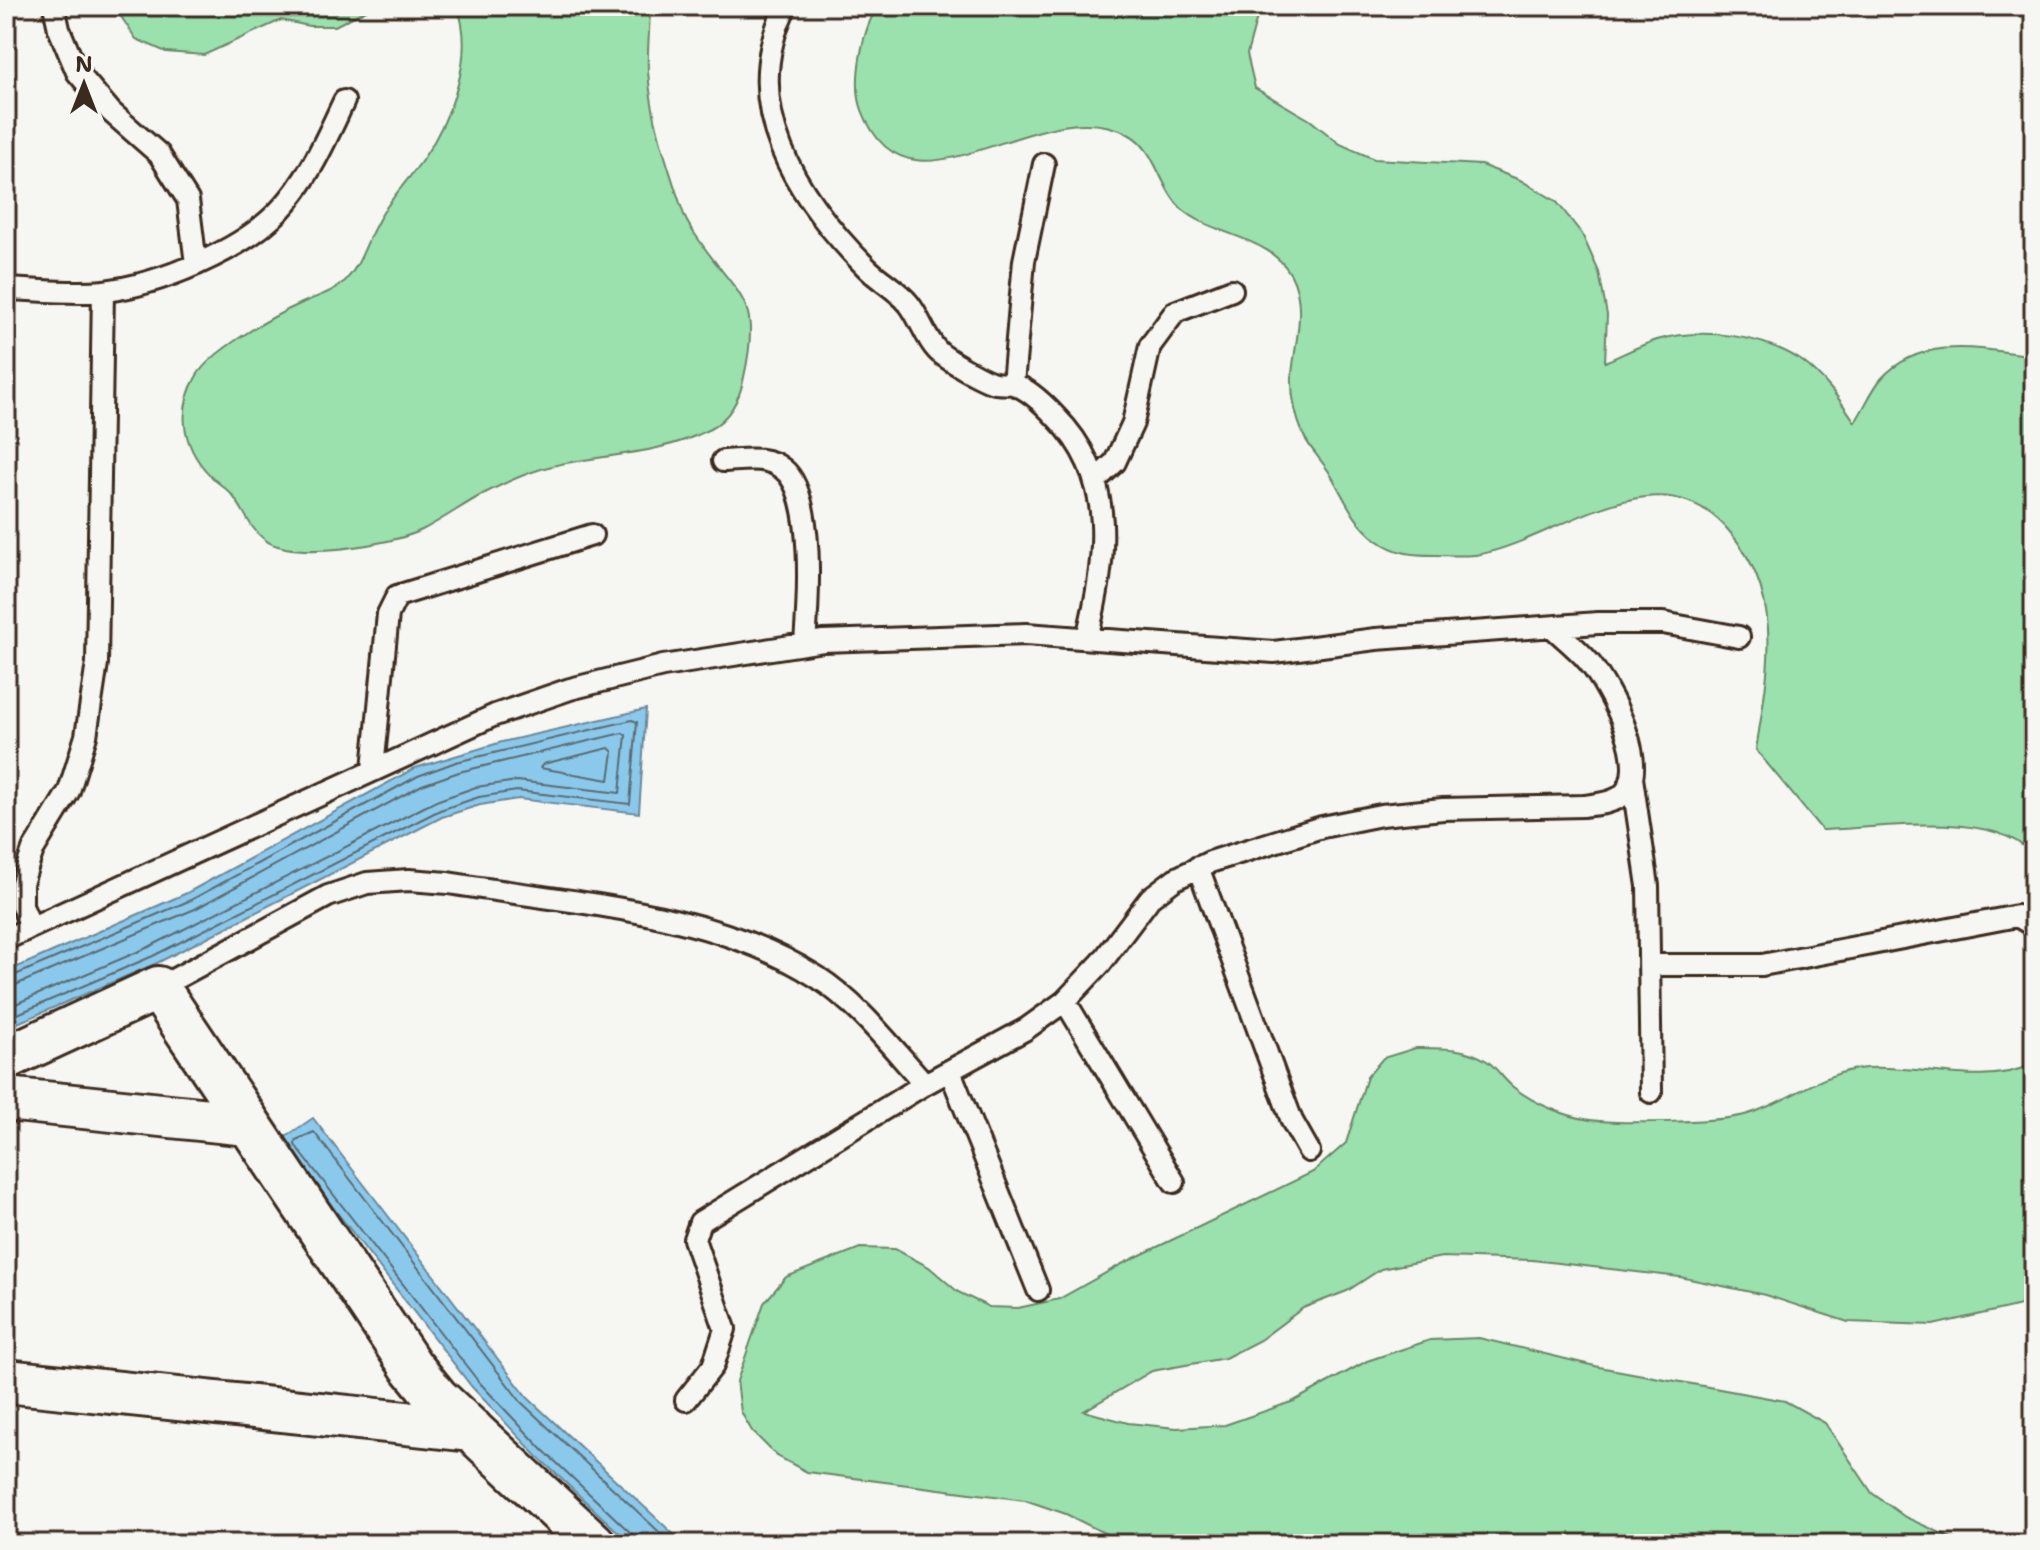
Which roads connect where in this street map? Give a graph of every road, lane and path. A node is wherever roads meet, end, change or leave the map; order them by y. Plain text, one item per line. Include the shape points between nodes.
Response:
1 (54, 6) edge
2 (786, 6) edge
3 (344, 101) dead end
4 (1044, 164) dead end
5 (196, 264) junction
6 (6, 289) edge
7 (1232, 290) dead end
8 (103, 291) junction
9 (1013, 384) junction
10 (723, 461) dead end
11 (1095, 481) junction
12 (592, 535) dead end
13 (1552, 627) junction
14 (1739, 637) dead end
15 (1087, 638) junction
16 (805, 643) junction
17 (373, 769) junction
18 (1632, 778) junction
19 (1198, 867) junction
20 (2034, 926) edge
21 (31, 927) junction
22 (6, 939) edge
23 (1649, 965) junction
24 (158, 988) junction
25 (1065, 1001) junction
26 (6, 1058) edge
27 (950, 1071) junction
28 (925, 1084) junction
29 (1651, 1092) dead end
30 (6, 1099) edge
31 (248, 1124) junction
32 (1309, 1151) dead end
33 (1174, 1182) dead end
34 (1038, 1290) dead end
35 (7, 1391) edge
36 (686, 1400) dead end
37 (472, 1430) junction
38 (594, 1544) edge

1 - 5 lane via 77,72 111,112 159,154 188,200
2 - 9 lane via 776,25 766,82 772,132 819,215 908,303 938,352 993,383
3 - 5 lane via 314,163 278,212
4 - 9 lane via 1024,261
5 - 8 lane
6 - 8 lane
7 - 11 lane via 1175,312 1150,346 1133,423 1115,462
8 - 21 lane via 97,663 86,736 69,791 33,850 22,883 22,906
9 - 11 lane via 1042,402 1068,428
10 - 16 lane via 763,459 785,469 799,495 810,573
11 - 15 lane via 1104,509 1104,562
12 - 17 lane via 397,596 388,614
13 - 14 lane via 1663,623
13 - 15 lane via 1274,652
13 - 18 lane via 1588,661 1623,719
15 - 16 lane via 951,635
16 - 17 lane via 663,666 570,689 495,715
17 - 21 lane
18 - 19 lane via 1623,795 1606,803 1381,815 1322,827
18 - 23 lane via 1648,886
19 - 25 lane via 1150,898
19 - 32 lane via 1292,1121
20 - 23 lane via 2017,916 1762,965
21 - 22 lane
23 - 29 lane
24 - 26 street
24 - 28 lane via 328,896 367,883 448,883 699,925 765,947 820,979
24 - 31 street
25 - 27 lane
25 - 33 lane
27 - 28 lane
27 - 34 lane
28 - 36 lane via 700,1222 694,1239 725,1329 713,1366
30 - 31 street
31 - 37 street via 411,1366
35 - 37 street
37 - 38 street

